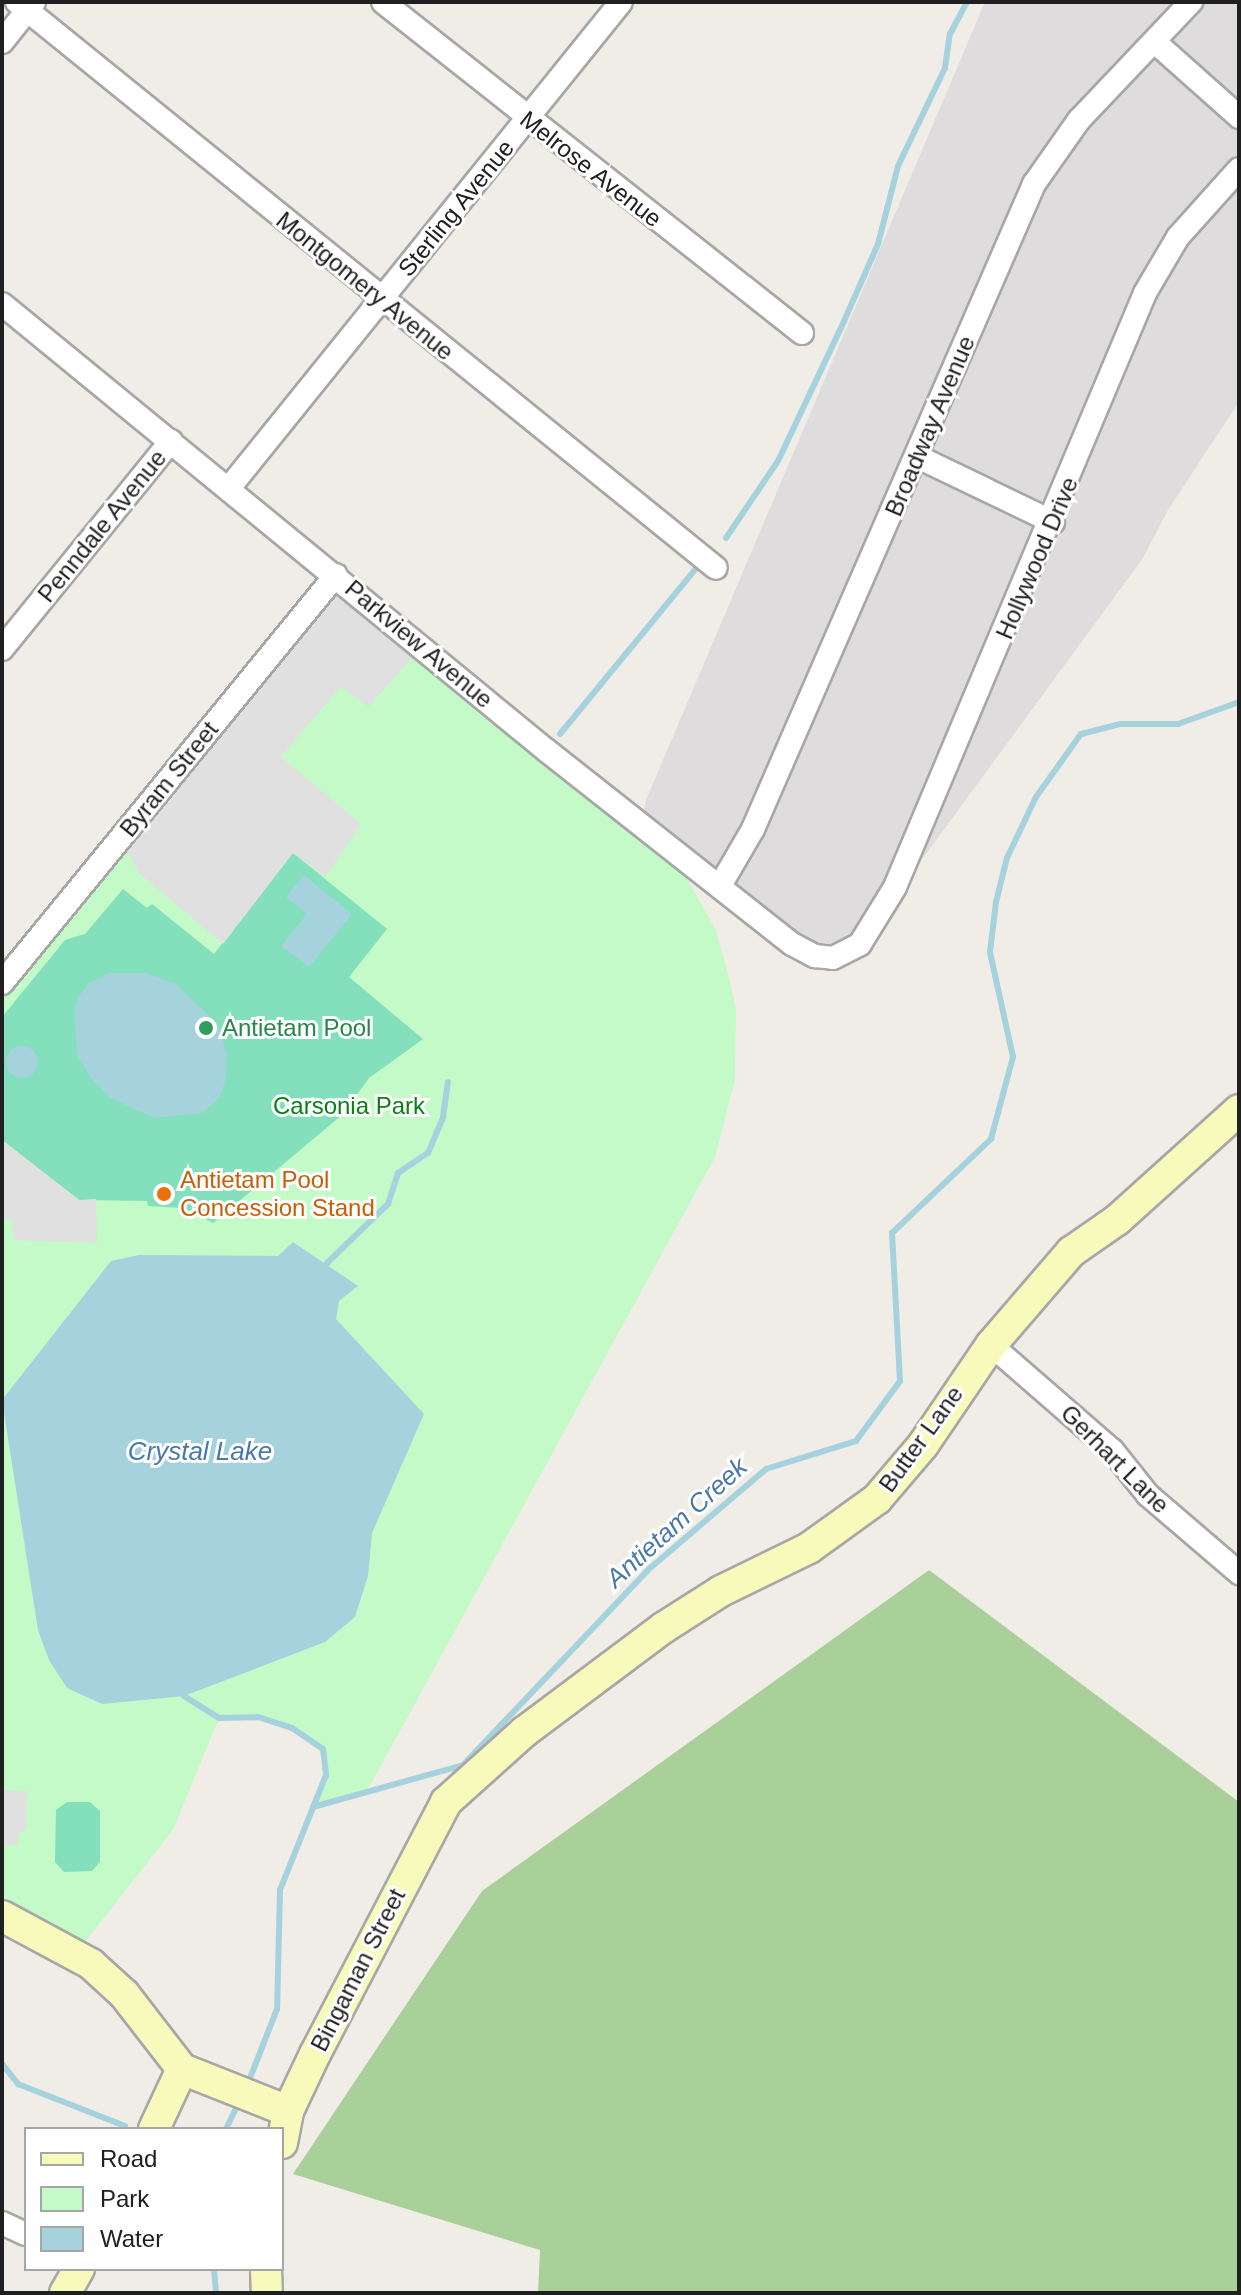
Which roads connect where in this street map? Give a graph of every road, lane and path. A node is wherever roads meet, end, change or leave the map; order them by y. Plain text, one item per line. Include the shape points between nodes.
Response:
1 (383, 2) edge
2 (621, 2) edge
3 (1191, 2) edge
4 (26, 5) edge
5 (2, 42) edge
6 (1156, 43) junction
7 (1239, 117) edge
8 (528, 120) junction
9 (1239, 169) edge
10 (381, 300) junction
11 (4, 310) edge
12 (802, 333) dead end
13 (171, 441) junction
14 (918, 457) junction
15 (229, 488) junction
16 (1053, 522) junction
17 (716, 568) dead end
18 (336, 575) junction
19 (2, 649) edge
20 (721, 884) junction
21 (847, 955) joint
22 (2, 983) edge
23 (1239, 1110) edge
24 (991, 1345) junction
25 (1239, 1573) edge
26 (446, 1802) joint
27 (2, 1916) edge
28 (182, 2069) junction
29 (288, 2111) junction
30 (155, 2127) edge
31 (284, 2132) edge
32 (2, 2223) edge
33 (24, 2233) edge
34 (78, 2271) edge
35 (266, 2271) edge
36 (65, 2293) edge
37 (267, 2293) edge

1 - 8 street, Melrose Avenue
2 - 8 street, Sterling Avenue
3 - 6 street, Broadway Avenue
4 - 5 street
4 - 10 street, Montgomery Avenue
6 - 7 street
6 - 14 street, Broadway Avenue via 1079,120 1034,184
8 - 10 street, Sterling Avenue
8 - 12 street, Melrose Avenue
9 - 16 street, Hollywood Drive via 1178,237 1145,293
10 - 15 street, Sterling Avenue
10 - 17 street, Montgomery Avenue
11 - 13 street, Parkview Avenue
13 - 15 street, Parkview Avenue
13 - 19 street, Penndale Avenue
14 - 16 street
14 - 20 street, Broadway Avenue via 753,829
15 - 18 street, Parkview Avenue
16 - 21 street, Hollywood Drive via 895,887 877,921
18 - 20 street, Parkview Avenue via 546,750
18 - 22 street, Byram Street
20 - 21 street, Parkview Avenue via 792,944 815,956
23 - 24 street, Butter Lane via 1117,1220 1071,1252
24 - 25 street, Gerhart Lane via 1112,1450 1148,1495
24 - 26 street, Butter Lane via 923,1445 877,1499 809,1548 721,1591 663,1628 524,1732
26 - 29 street, Bingaman Street
27 - 28 street via 91,1964 124,1994
28 - 29 street
28 - 30 street
29 - 31 street, Bingaman Street
32 - 33 street
34 - 36 street
35 - 37 street

